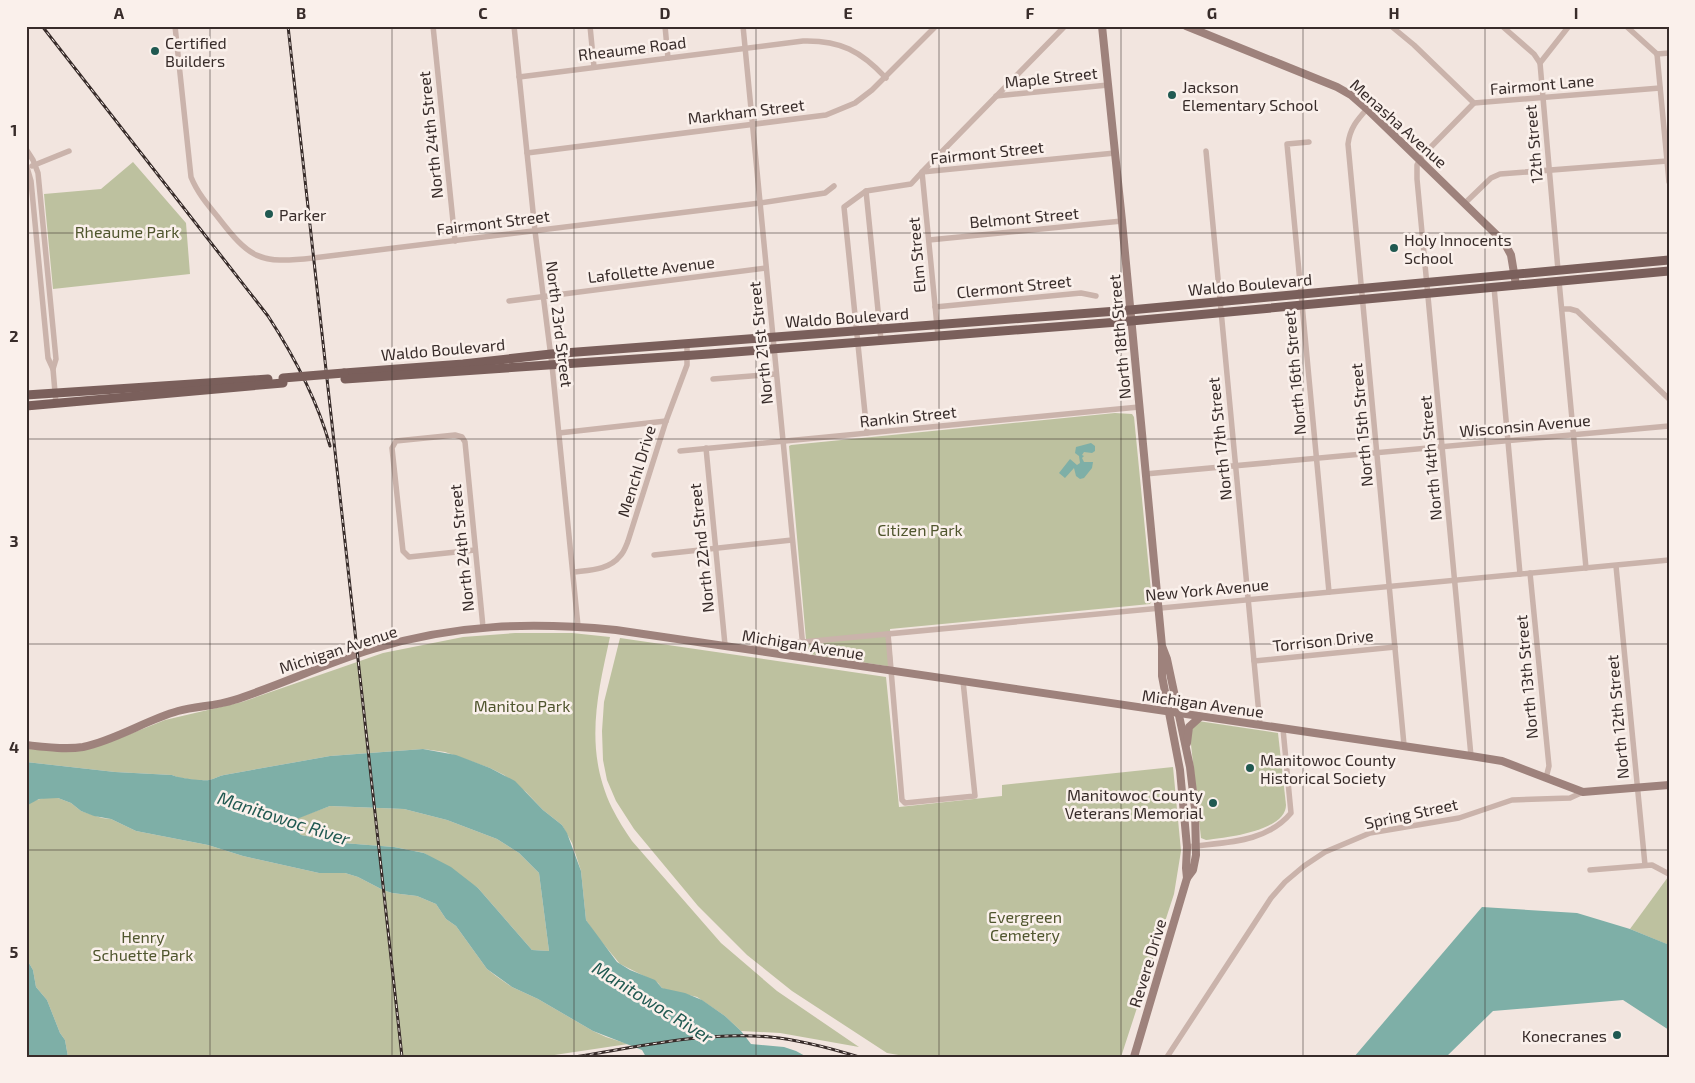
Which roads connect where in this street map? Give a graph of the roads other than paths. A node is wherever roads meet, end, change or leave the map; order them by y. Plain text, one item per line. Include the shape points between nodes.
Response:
1 (175, 26) edge
2 (433, 26) edge
3 (514, 26) edge
4 (590, 26) edge
5 (665, 26) edge
6 (743, 26) edge
7 (936, 26) edge
8 (1065, 26) edge
9 (1102, 26) edge
10 (1186, 26) edge
11 (1391, 26) edge
12 (1502, 26) edge
13 (1569, 26) edge
14 (1626, 26) edge
15 (745, 48) junction
16 (1657, 54) junction
17 (1669, 54) edge
18 (668, 58) junction
19 (1540, 63) junction
20 (594, 67) junction
21 (519, 76) junction
22 (886, 78) junction
23 (1108, 85) junction
24 (1660, 88) junction
25 (996, 96) junction
26 (1542, 97) junction
27 (1474, 103) junction
28 (1367, 109) junction
29 (753, 124) junction
30 (1309, 142) dead end
31 (26, 149) edge
32 (69, 151) dead end
33 (1206, 151) dead end
34 (527, 153) junction
35 (1115, 153) junction
36 (1420, 160) junction
37 (1667, 160) junction
38 (35, 164) junction
39 (27, 166) edge
40 (1549, 170) junction
41 (922, 172) junction
42 (1669, 182) edge
43 (834, 186) dead end
44 (866, 191) junction
45 (760, 203) junction
46 (1465, 204) junction
47 (1122, 221) junction
48 (535, 231) junction
49 (928, 240) junction
50 (455, 241) junction
51 (1669, 260) edge
52 (766, 268) junction
53 (1558, 270) junction
54 (1669, 271) edge
55 (1514, 274) junction
56 (1559, 281) junction
57 (1428, 282) junction
58 (1516, 285) junction
59 (1494, 287) junction
60 (1362, 289) junction
61 (1429, 293) junction
62 (1300, 294) junction
63 (543, 296) junction
64 (1096, 296) dead end
65 (1363, 299) junction
66 (509, 301) dead end
67 (1220, 302) junction
68 (1302, 305) junction
69 (935, 307) junction
70 (1562, 309) junction
71 (1130, 310) junction
72 (1221, 312) junction
73 (1131, 321) junction
74 (937, 325) junction
75 (880, 330) junction
76 (856, 332) junction
77 (938, 336) junction
78 (773, 338) junction
79 (881, 340) junction
80 (858, 342) junction
81 (687, 344) junction
82 (774, 349) junction
83 (551, 354) junction
84 (688, 355) junction
85 (552, 365) junction
86 (53, 369) junction
87 (776, 374) junction
88 (344, 376) junction
89 (712, 379) dead end
90 (283, 381) junction
91 (55, 393) junction
92 (26, 395) edge
93 (1669, 400) edge
94 (56, 404) junction
95 (26, 406) edge
96 (1139, 407) junction
97 (666, 421) junction
98 (1669, 426) edge
99 (867, 433) junction
100 (559, 434) junction
101 (1573, 434) junction
102 (1508, 440) junction
103 (783, 441) junction
104 (1443, 446) junction
105 (706, 448) junction
106 (680, 451) dead end
107 (1378, 453) junction
108 (1316, 458) junction
109 (1236, 466) junction
110 (1145, 474) junction
111 (792, 540) junction
112 (715, 548) junction
113 (475, 550) junction
114 (654, 555) dead end
115 (1669, 560) edge
116 (1616, 566) junction
117 (1586, 568) junction
118 (574, 572) junction
119 (1530, 573) junction
120 (1520, 574) junction
121 (1455, 580) junction
122 (1390, 586) junction
123 (1329, 592) junction
124 (1249, 599) junction
125 (1158, 608) junction
126 (578, 626) junction
127 (483, 627) junction
128 (888, 634) junction
129 (802, 642) junction
130 (724, 645) junction
131 (1162, 646) junction
132 (1395, 647) junction
133 (749, 649) junction
134 (804, 658) junction
135 (1254, 661) junction
136 (890, 671) junction
137 (963, 682) junction
138 (1168, 712) junction
139 (1179, 714) junction
140 (1200, 716) junction
141 (1260, 725) junction
142 (1283, 729) junction
143 (1404, 745) junction
144 (26, 746) edge
145 (1186, 750) junction
146 (1471, 756) junction
147 (1546, 778) junction
148 (1669, 785) edge
149 (1637, 788) junction
150 (1583, 792) junction
151 (1197, 845) junction
152 (1187, 847) junction
153 (1645, 865) junction
154 (1590, 870) dead end
155 (1669, 874) edge
156 (1187, 878) junction
157 (1134, 1057) edge
158 (1166, 1057) edge

1 - 50 street, Fairmont Street via 191,177 201,196 249,252 268,259 298,260
2 - 50 street, North 24th Street
3 - 21 street, North 23rd Street
4 - 20 street
5 - 18 street
6 - 15 street, North 21st Street
7 - 22 street, Markham Street
8 - 25 street
9 - 23 street, North 18th Street
10 - 28 street, Menasha Avenue via 1337,87
11 - 27 street
12 - 19 street
13 - 19 street
14 - 16 street
15 - 18 street, Rheaume Road
15 - 22 street, Rheaume Road via 817,40 833,43 857,52
15 - 29 street, North 21st Street
16 - 17 street
16 - 24 street
18 - 20 street, Rheaume Road
19 - 26 street, 12th Street
20 - 21 street, Rheaume Road
21 - 34 street, North 23rd Street
22 - 29 street, Markham Street via 842,110
23 - 25 street, Maple Street
23 - 35 street, North 18th Street
24 - 26 street, Fairmont Lane
24 - 37 street
25 - 41 street
26 - 27 street, Fairmont Lane
26 - 40 street, 12th Street
27 - 36 street, Fairmont Lane
28 - 36 street, Menasha Avenue
28 - 60 street, North 15th Street via 1353,126 1348,144
29 - 34 street, Markham Street
29 - 45 street, North 21st Street
30 - 62 street, North 16th Street via 1288,144
31 - 38 street
32 - 38 street
33 - 67 street, North 17th Street
34 - 48 street, North 23rd Street
35 - 41 street, Fairmont Street
35 - 47 street, North 18th Street
36 - 46 street, Menasha Avenue
36 - 57 street, North 14th Street via 1417,174
37 - 40 street
37 - 42 street
38 - 39 street
38 - 86 street via 56,359
39 - 86 street via 48,358
40 - 46 street via 1496,175
40 - 53 street, 12th Street
41 - 44 street, Fairmont Street via 907,186
41 - 49 street, Elm Street
43 - 45 street, Fairmont Street via 825,193
44 - 75 street
44 - 76 street via 844,207
45 - 48 street, Fairmont Street
45 - 52 street, North 21st Street
46 - 55 street, Menasha Avenue via 1507,246
47 - 49 street, Belmont Street
47 - 71 street, North 18th Street
48 - 50 street, Fairmont Street
48 - 63 street, North 23rd Street
49 - 69 street, Elm Street
51 - 53 main road, Waldo Boulevard
52 - 63 street, Lafollette Avenue
52 - 78 street, North 21st Street
53 - 55 main road, Waldo Boulevard
54 - 56 main road, Waldo Boulevard
55 - 57 main road, Waldo Boulevard
55 - 58 street, Menasha Avenue
56 - 58 main road, Waldo Boulevard
56 - 70 street
57 - 60 main road, Waldo Boulevard
57 - 61 street, North 14th Street
58 - 59 main road, Waldo Boulevard
59 - 61 main road, Waldo Boulevard
59 - 102 street
60 - 62 main road, Waldo Boulevard
60 - 65 street, North 15th Street
61 - 65 main road, Waldo Boulevard
61 - 104 street, North 14th Street
62 - 67 main road, Waldo Boulevard
62 - 68 street, North 16th Street
63 - 66 street, Lafollette Avenue
63 - 83 street, North 23rd Street
64 - 69 street, Clermont Street via 1082,293
65 - 68 main road, Waldo Boulevard
65 - 107 street, North 15th Street
67 - 71 main road, Waldo Boulevard
67 - 72 street, North 17th Street
68 - 72 main road, Waldo Boulevard
68 - 108 street, North 16th Street
69 - 74 street, Elm Street
70 - 93 street via 1577,311
70 - 101 street
71 - 73 street, North 18th Street
71 - 74 main road, Waldo Boulevard
72 - 73 main road, Waldo Boulevard
72 - 109 street, North 17th Street
73 - 77 main road, Waldo Boulevard
73 - 96 street, North 18th Street
74 - 75 main road, Waldo Boulevard
74 - 77 street, Elm Street
75 - 76 main road, Waldo Boulevard
75 - 79 street
76 - 78 main road, Waldo Boulevard
76 - 80 street
77 - 79 main road, Waldo Boulevard
78 - 81 main road, Waldo Boulevard
78 - 82 street, North 21st Street
79 - 80 main road, Waldo Boulevard
80 - 82 main road, Waldo Boulevard
80 - 99 street
81 - 83 main road, Waldo Boulevard
81 - 84 street, Menchl Drive
82 - 84 main road, Waldo Boulevard
82 - 87 street, North 21st Street
83 - 85 street, North 23rd Street
83 - 88 main road, Waldo Boulevard
84 - 85 main road, Waldo Boulevard
84 - 97 street, Menchl Drive
85 - 88 main road, Waldo Boulevard
85 - 100 street, North 23rd Street
86 - 91 street
87 - 89 street
87 - 103 street, North 21st Street
88 - 90 main road, Waldo Boulevard, bridge
90 - 91 main road, Waldo Boulevard
90 - 94 main road, Waldo Boulevard
91 - 92 main road, Waldo Boulevard
91 - 94 street
94 - 95 main road, Waldo Boulevard
96 - 99 street, Rankin Street
96 - 110 street, North 18th Street
97 - 100 street
97 - 118 street, Menchl Drive via 628,541 620,556 597,569
98 - 101 street, Wisconsin Avenue
99 - 103 street, Rankin Street
100 - 118 street, North 23rd Street
101 - 102 street, Wisconsin Avenue
101 - 117 street
102 - 104 street, Wisconsin Avenue
102 - 120 street
103 - 105 street, Rankin Street
103 - 111 street, North 21st Street
104 - 107 street, Wisconsin Avenue
104 - 121 street, North 14th Street
105 - 106 street, Rankin Street
105 - 112 street, North 22nd Street
107 - 108 street, Wisconsin Avenue
107 - 122 street, North 15th Street
108 - 109 street, Wisconsin Avenue
108 - 123 street, North 16th Street
109 - 110 street, Wisconsin Avenue
109 - 124 street, North 17th Street
110 - 125 street, North 18th Street
111 - 112 street
111 - 129 street, North 21st Street
112 - 114 street
112 - 130 street, North 22nd Street
113 - 113 street, North 24th Street via 409,557 402,551 392,448 396,441 462,437
113 - 127 street, North 24th Street
115 - 116 street, New York Avenue
116 - 117 street, New York Avenue
116 - 149 street, North 12th Street
117 - 119 street, New York Avenue
118 - 126 street, North 23rd Street
119 - 120 street, New York Avenue
119 - 147 street, North 13th Street via 1549,766
120 - 121 street, New York Avenue
121 - 122 street, New York Avenue
121 - 146 street, North 14th Street
122 - 123 street, New York Avenue
122 - 132 street, North 15th Street
123 - 124 street, New York Avenue
124 - 125 street, New York Avenue
124 - 135 street, North 17th Street
125 - 128 street, New York Avenue
125 - 131 street, North 18th Street
126 - 127 street, Michigan Avenue
126 - 130 street, Michigan Avenue
127 - 144 street, Michigan Avenue via 436,634 370,650 235,700 166,715 94,744 68,748
128 - 129 street, New York Avenue
128 - 136 street
129 - 133 street, New York Avenue
129 - 134 street, North 21st Street
130 - 133 street, Michigan Avenue
131 - 138 street, North 18th Street via 1162,676
131 - 139 street, North 18th Street
132 - 135 street, Torrison Drive
132 - 143 street, North 15th Street
133 - 134 street, Michigan Avenue
134 - 136 street, Michigan Avenue
135 - 141 street, North 17th Street
136 - 137 street, Michigan Avenue
136 - 137 street via 902,800 905,803 974,796
137 - 138 street, Michigan Avenue
138 - 139 street, Michigan Avenue
138 - 152 street, North 18th Street via 1180,770
139 - 140 street, Michigan Avenue
139 - 145 street, North 18th Street
140 - 141 street, Michigan Avenue
140 - 145 street via 1189,727
141 - 142 street, Michigan Avenue
142 - 143 street, Michigan Avenue
142 - 151 street via 1290,813 1284,821 1257,836
143 - 146 street, Michigan Avenue
145 - 151 street, North 18th Street
146 - 147 street, Michigan Avenue via 1502,761
147 - 150 street, Michigan Avenue
148 - 149 street
149 - 150 street
149 - 153 street, North 12th Street
150 - 158 street, Spring Street via 1570,798 1512,800 1459,818 1370,833 1325,852 1285,882 1271,898
151 - 152 street
151 - 156 street, Revere Drive via 1193,870
152 - 156 street, Revere Drive
153 - 154 street
153 - 155 street
156 - 157 street, Revere Drive

